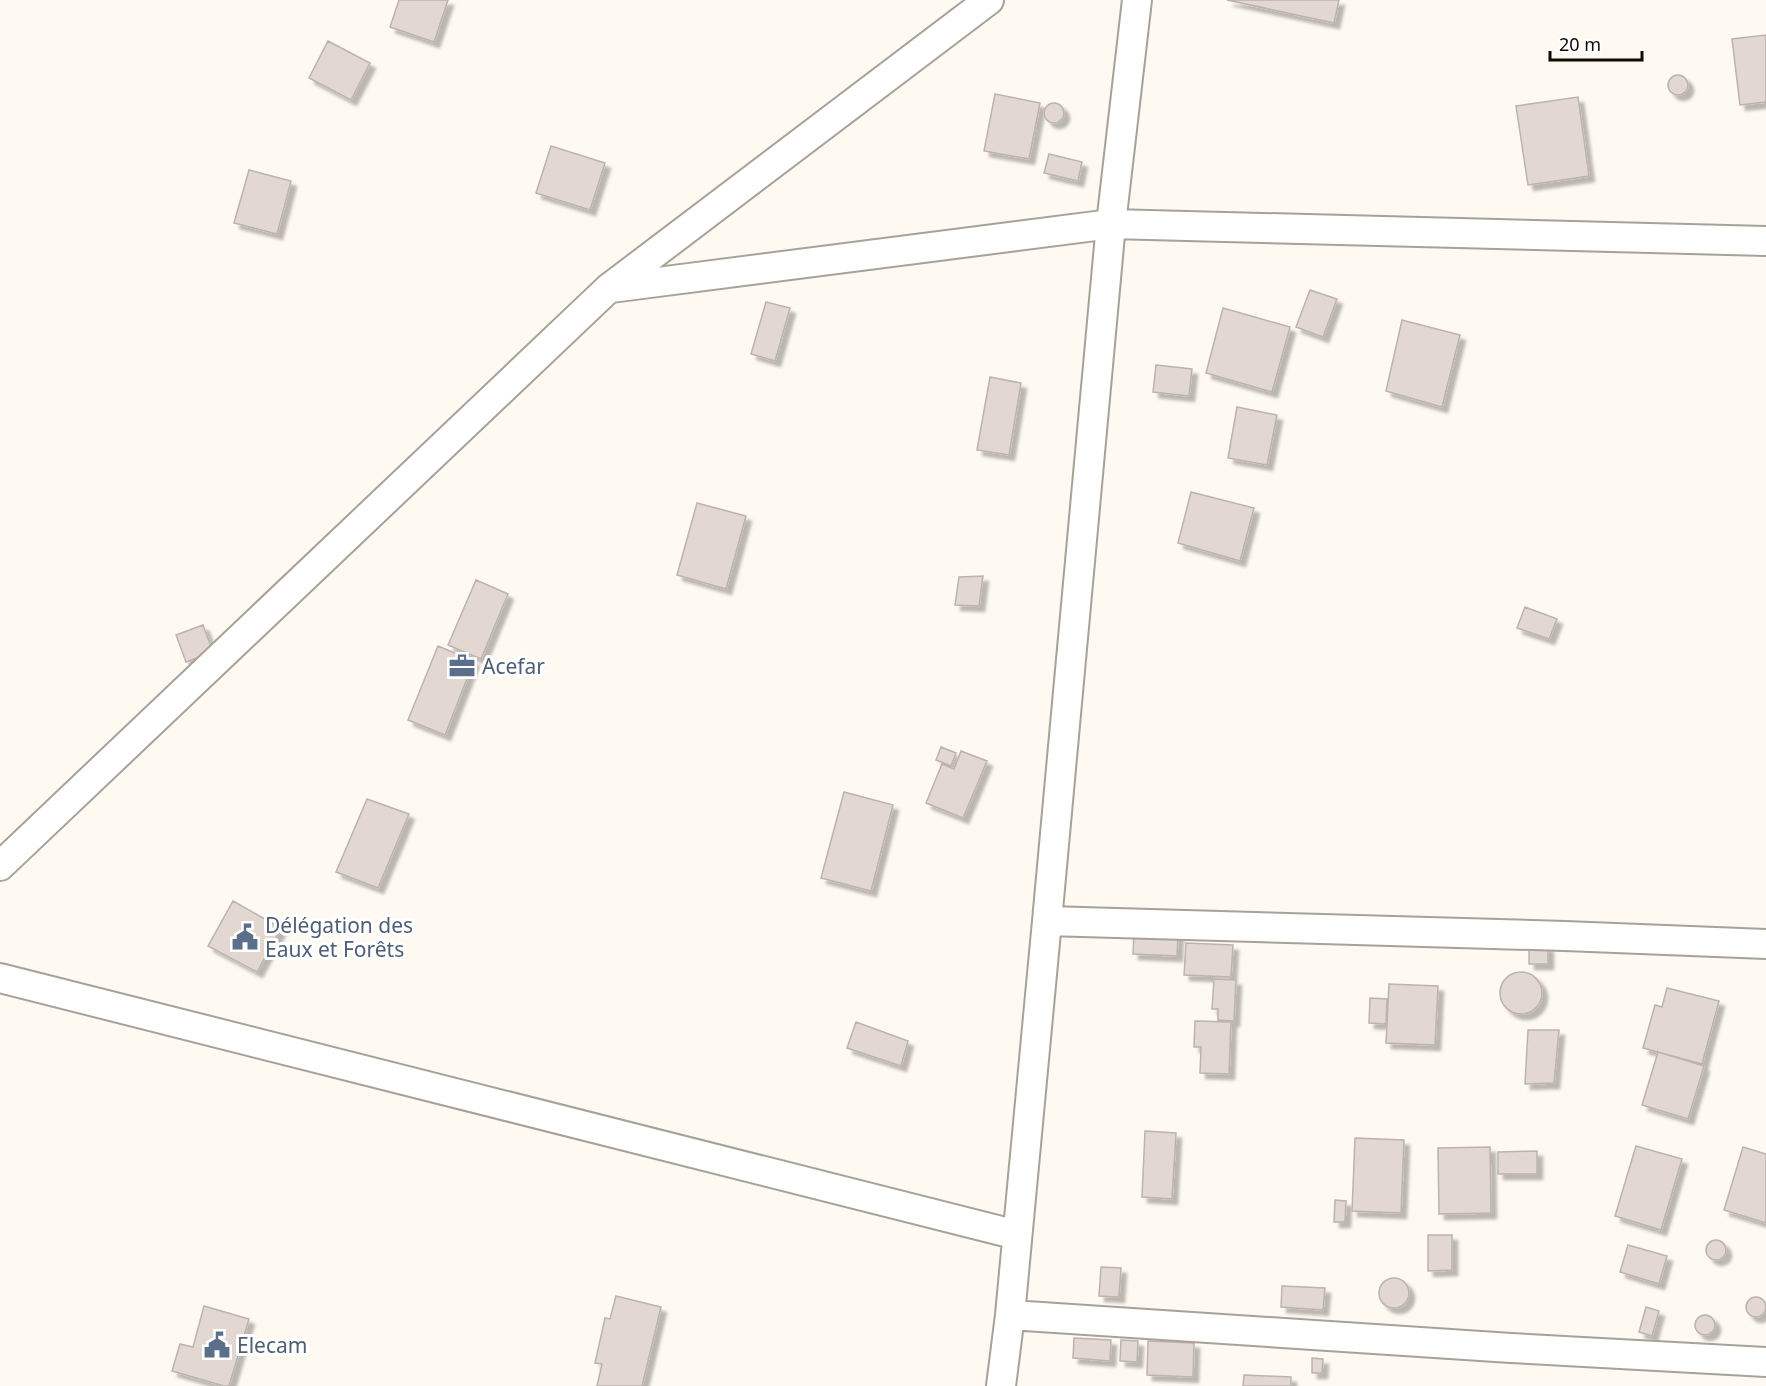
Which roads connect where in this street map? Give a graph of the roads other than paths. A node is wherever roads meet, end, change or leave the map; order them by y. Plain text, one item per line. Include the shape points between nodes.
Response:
1 (989, 0) edge
2 (1137, 0) edge
3 (1111, 224) junction
4 (1766, 241) edge
5 (609, 288) junction
6 (0, 866) edge
7 (1047, 921) junction
8 (1766, 944) edge
9 (0, 978) edge
10 (1017, 1234) junction
11 (1010, 1315) junction
12 (1766, 1362) edge
13 (1001, 1386) edge

1 - 5 street
2 - 3 street
3 - 4 street
3 - 5 street
3 - 7 street
5 - 6 street
7 - 8 street
7 - 10 street
9 - 10 street
10 - 11 street
11 - 12 street
11 - 13 street

